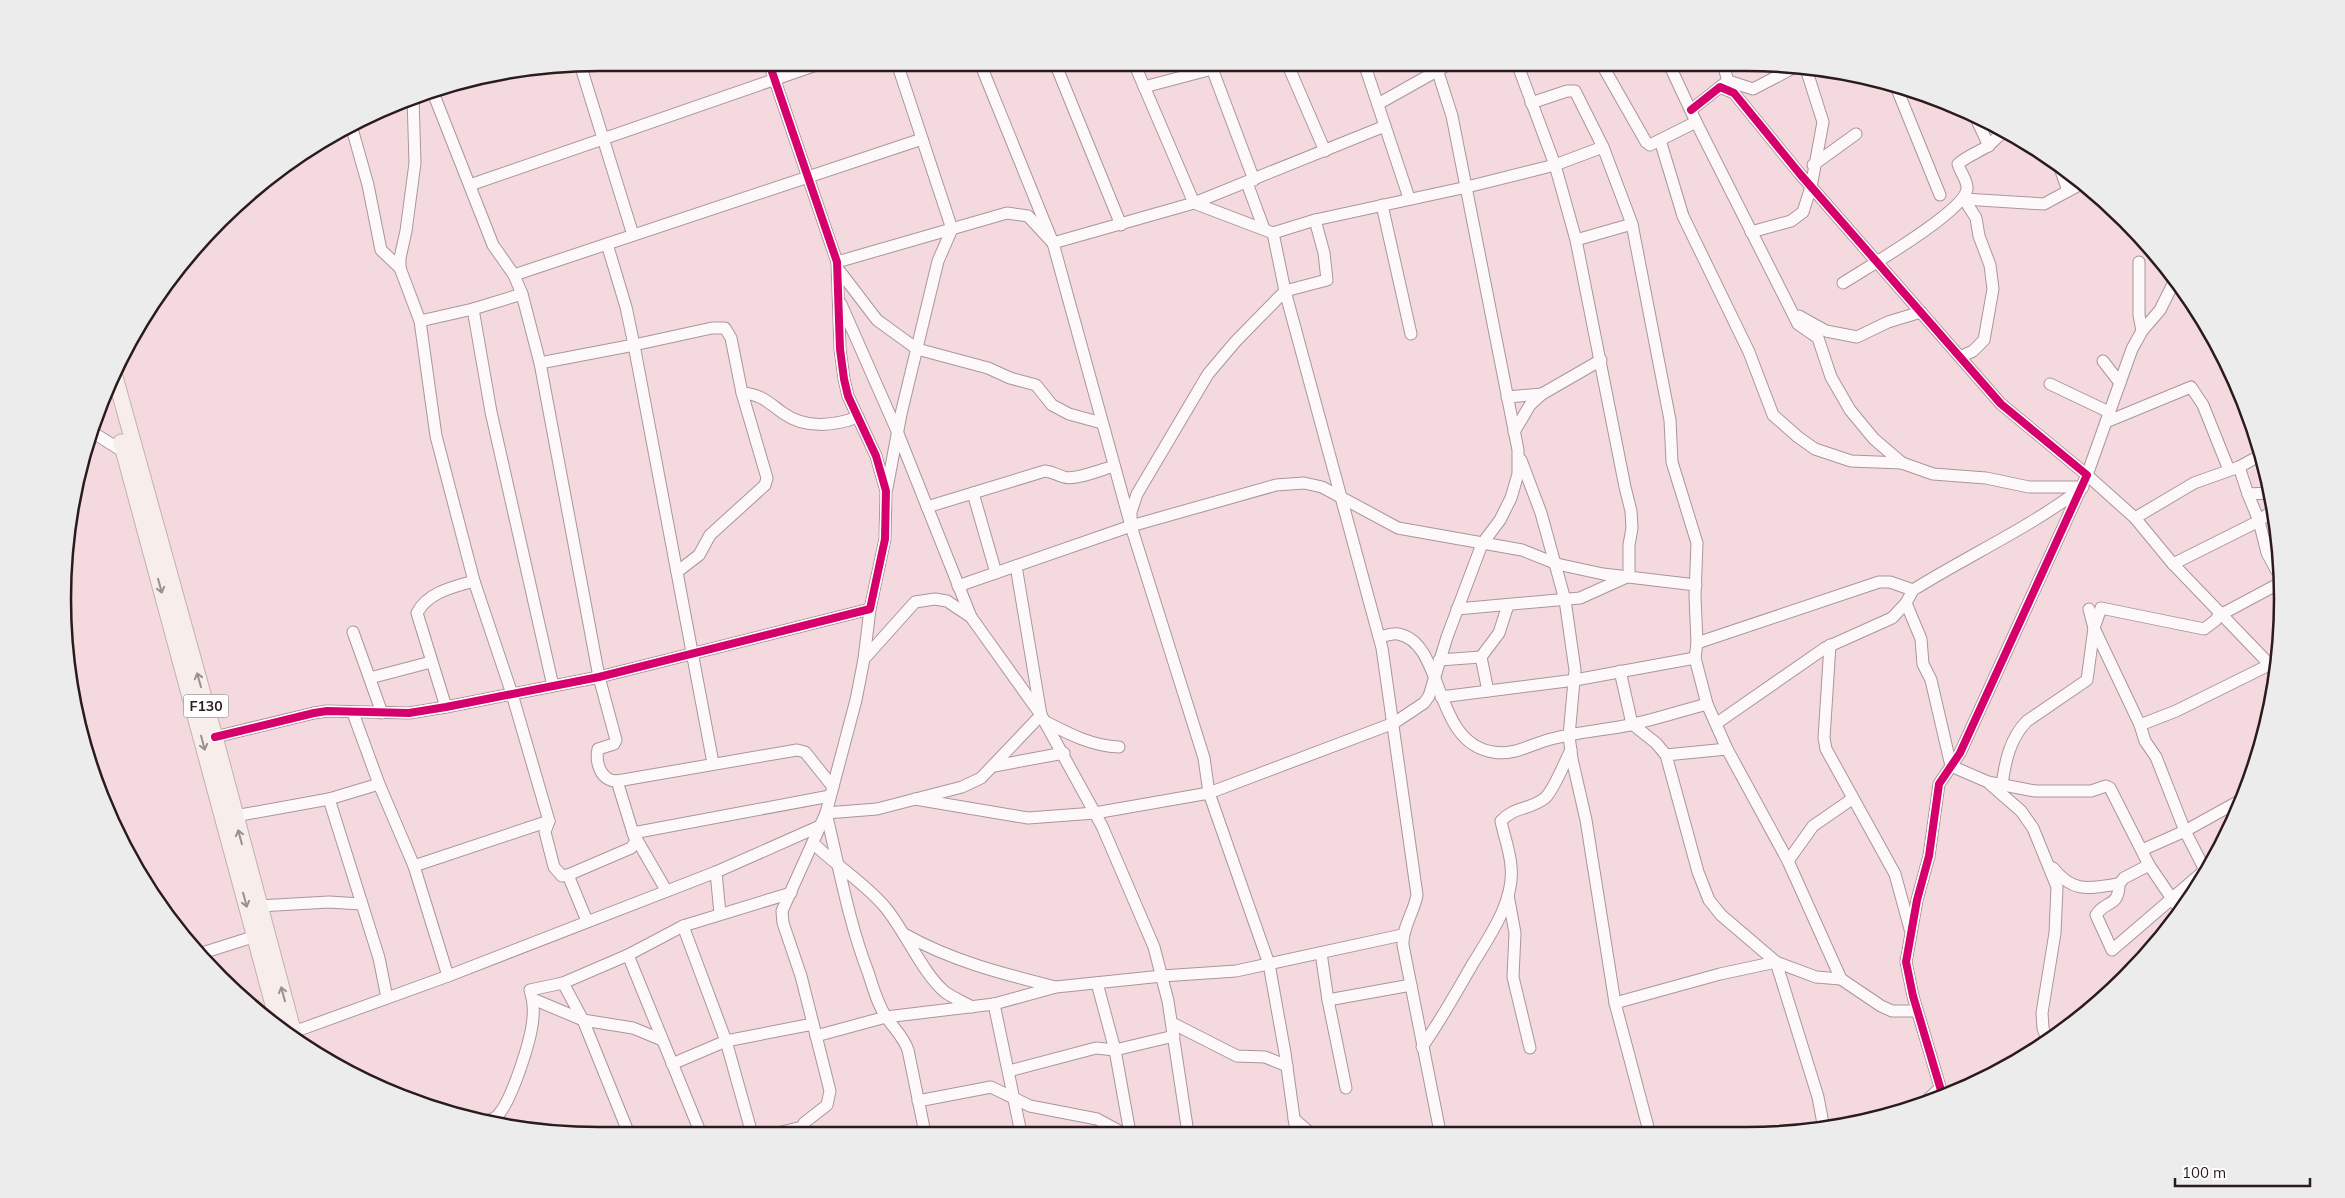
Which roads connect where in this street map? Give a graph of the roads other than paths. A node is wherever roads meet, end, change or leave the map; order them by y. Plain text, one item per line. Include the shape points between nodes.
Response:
1 (582, 71) edge
2 (772, 71) edge
3 (798, 71) edge
4 (900, 71) edge
5 (983, 71) edge
6 (1057, 71) edge
7 (1137, 71) edge
8 (1194, 71) edge
9 (1213, 71) edge
10 (1291, 71) edge
11 (1367, 71) edge
12 (1430, 71) edge
13 (1437, 71) edge
14 (1520, 71) edge
15 (1605, 71) edge
16 (1672, 71) edge
17 (1723, 71) edge
18 (1779, 72) edge
19 (1808, 75) edge
20 (775, 79) junction
21 (1724, 84) junction
22 (1144, 86) junction
23 (1899, 94) edge
24 (434, 97) edge
25 (1531, 102) junction
26 (1378, 104) junction
27 (413, 105) edge
28 (1691, 110) junction
29 (1696, 122) junction
30 (1385, 126) junction
31 (1980, 126) edge
32 (353, 133) edge
33 (1856, 134) dead end
34 (1997, 136) edge
35 (602, 139) junction
36 (922, 139) junction
37 (1660, 140) junction
38 (1989, 146) junction
39 (1603, 147) junction
40 (1325, 151) junction
41 (1815, 163) junction
42 (1555, 166) junction
43 (1800, 174) junction
44 (808, 177) junction
45 (2064, 178) edge
46 (1251, 181) junction
47 (470, 185) junction
48 (1467, 187) junction
49 (1811, 187) junction
50 (2076, 187) edge
51 (2068, 191) junction
52 (1940, 195) dead end
53 (1409, 198) junction
54 (1964, 199) junction
55 (1194, 203) junction
56 (1382, 205) junction
57 (1315, 220) junction
58 (1632, 224) junction
59 (1121, 225) junction
60 (952, 229) junction
61 (1268, 231) junction
62 (1751, 232) junction
63 (633, 235) junction
64 (1576, 240) junction
65 (1053, 243) junction
66 (607, 244) junction
67 (1876, 261) junction
68 (2139, 262) dead end
69 (838, 265) junction
70 (400, 268) junction
71 (514, 275) junction
72 (1843, 283) dead end
73 (2171, 286) edge
74 (1285, 291) junction
75 (522, 294) junction
76 (838, 298) junction
77 (473, 309) junction
78 (1791, 310) junction
79 (1921, 312) junction
80 (420, 321) junction
81 (2142, 332) junction
82 (1411, 334) dead end
83 (634, 346) junction
84 (917, 349) junction
85 (1960, 357) junction
86 (1601, 360) junction
87 (2103, 361) dead end
88 (540, 362) junction
89 (2120, 383) junction
90 (117, 384) edge
91 (2050, 384) dead end
92 (742, 393) junction
93 (1542, 394) junction
94 (1507, 397) junction
95 (110, 399) edge
96 (858, 418) junction
97 (2108, 418) junction
98 (1102, 423) junction
99 (897, 432) junction
100 (1514, 432) junction
101 (97, 435) edge
102 (1518, 450) junction
103 (124, 452) junction
104 (2255, 458) edge
105 (1902, 464) junction
106 (1114, 466) junction
107 (2234, 468) junction
108 (2087, 475) junction
109 (2083, 487) junction
110 (886, 491) junction
111 (973, 493) junction
112 (2263, 493) edge
113 (2248, 494) junction
114 (1341, 498) junction
115 (927, 507) junction
116 (2267, 515) edge
117 (2136, 518) junction
118 (2259, 520) junction
119 (1130, 526) junction
120 (1482, 544) junction
121 (2273, 563) edge
122 (1557, 564) junction
123 (2173, 564) junction
124 (1016, 566) junction
125 (677, 572) junction
126 (996, 573) junction
127 (1630, 576) junction
128 (474, 582) junction
129 (958, 586) junction
130 (1696, 586) junction
131 (2274, 586) edge
132 (1913, 590) junction
133 (1565, 600) junction
134 (1906, 602) junction
135 (1508, 606) junction
136 (2089, 608) dead end
137 (870, 609) junction
138 (1457, 609) junction
139 (2221, 613) junction
140 (971, 617) junction
141 (2094, 628) junction
142 (354, 632) dead end
143 (1379, 637) junction
144 (1697, 643) junction
145 (1830, 645) junction
146 (692, 655) junction
147 (1481, 657) junction
148 (1695, 658) junction
149 (864, 659) junction
150 (1439, 660) junction
151 (431, 662) junction
152 (2270, 663) edge
153 (2269, 669) edge
154 (1620, 671) junction
155 (599, 677) junction
156 (370, 678) junction
157 (1435, 680) junction
158 (1575, 680) junction
159 (552, 686) junction
160 (1488, 691) junction
161 (512, 694) junction
162 (1441, 697) junction
163 (1707, 704) junction
164 (446, 707) junction
165 (353, 713) junction
166 (382, 713) junction
167 (1043, 718) junction
168 (1394, 723) junction
169 (1717, 723) junction
170 (1632, 724) junction
171 (2140, 725) junction
172 (1569, 736) junction
173 (215, 737) junction
174 (1119, 748) dead end
175 (1727, 749) junction
176 (1571, 750) junction
177 (1064, 753) junction
178 (1960, 753) junction
179 (1666, 755) junction
180 (713, 763) junction
181 (994, 766) junction
182 (1951, 766) junction
183 (1971, 774) junction
184 (617, 781) junction
185 (1988, 782) junction
186 (379, 784) junction
187 (2002, 785) junction
188 (832, 792) junction
189 (1209, 793) junction
190 (329, 799) junction
191 (915, 799) junction
192 (1852, 799) junction
193 (2232, 805) edge
194 (826, 813) junction
195 (1095, 813) junction
196 (235, 816) junction
197 (549, 821) junction
198 (820, 826) junction
199 (2185, 832) junction
200 (633, 833) junction
201 (813, 843) junction
202 (2142, 850) junction
203 (1788, 861) junction
204 (2048, 861) junction
205 (2150, 865) junction
206 (414, 866) junction
207 (2201, 866) edge
208 (840, 868) junction
209 (716, 872) junction
210 (568, 875) junction
211 (2192, 881) edge
212 (2119, 884) junction
213 (666, 890) junction
214 (791, 893) junction
215 (1508, 895) junction
216 (2172, 897) junction
217 (361, 904) junction
218 (2176, 904) edge
219 (259, 906) junction
220 (720, 914) junction
221 (587, 921) junction
222 (683, 926) junction
223 (1911, 930) junction
224 (906, 935) junction
225 (1402, 935) junction
226 (256, 936) junction
227 (206, 952) edge
228 (1321, 953) junction
229 (628, 955) junction
230 (1776, 962) junction
231 (1269, 964) junction
232 (448, 976) junction
233 (1162, 976) junction
234 (1840, 979) junction
235 (1098, 983) junction
236 (563, 984) junction
237 (1411, 985) junction
238 (1056, 988) junction
239 (387, 998) junction
240 (533, 999) junction
241 (1328, 1000) junction
242 (1615, 1003) junction
243 (994, 1004) junction
244 (972, 1007) junction
245 (1917, 1011) junction
246 (276, 1017) edge
247 (886, 1018) junction
248 (583, 1020) junction
249 (1172, 1023) junction
250 (813, 1024) junction
251 (290, 1026) edge
252 (299, 1033) edge
253 (2045, 1034) edge
254 (816, 1036) junction
255 (1174, 1036) junction
256 (662, 1040) junction
257 (726, 1041) junction
258 (1422, 1047) junction
259 (1530, 1048) dead end
260 (1115, 1050) junction
261 (672, 1064) junction
262 (1287, 1066) junction
263 (1009, 1071) junction
264 (1346, 1088) dead end
265 (1940, 1090) edge
266 (1015, 1100) junction
267 (918, 1101) junction
268 (497, 1117) edge
269 (1294, 1119) junction
270 (1822, 1121) edge
271 (626, 1127) edge
272 (698, 1127) edge
273 (750, 1127) edge
274 (803, 1127) edge
275 (924, 1127) edge
276 (1020, 1127) edge
277 (1112, 1127) edge
278 (1129, 1127) edge
279 (1187, 1127) edge
280 (1295, 1127) edge
281 (1303, 1127) edge
282 (1439, 1127) edge
283 (1648, 1127) edge

1 - 35 street
2 - 20 street
3 - 20 street
4 - 36 street
5 - 65 street
6 - 59 street
7 - 22 street
8 - 22 street
9 - 46 street
10 - 40 street
11 - 26 street
12 - 26 street
13 - 48 street via 1452,116
14 - 25 street
15 - 37 street via 1646,142 1650,144
16 - 28 street
17 - 21 street
18 - 21 street via 1754,89
19 - 41 street via 1823,122
20 - 35 street
20 - 44 street
21 - 28 street
21 - 43 street
22 - 55 street
23 - 52 street
24 - 47 street
25 - 39 street via 1568,91 1575,92
25 - 42 street
26 - 30 street
27 - 70 street via 415,163
28 - 29 street
29 - 37 street
29 - 62 street
30 - 40 street
30 - 53 street
31 - 38 street
32 - 70 street via 382,250
33 - 41 street
34 - 38 street
35 - 47 street
35 - 63 street
36 - 44 street
36 - 60 street
37 - 105 street via 1683,216 1734,319 1773,416 1815,449 1832,456 1851,461
38 - 54 street via 1958,164 1967,184
39 - 42 street
39 - 58 street
40 - 46 street
41 - 43 street
41 - 49 street
42 - 48 street
42 - 64 street
43 - 49 street
44 - 63 street
44 - 69 street
45 - 51 street
46 - 55 street
46 - 61 street
47 - 71 street via 493,245
48 - 53 street
48 - 94 street
49 - 62 street via 1803,212 1791,221
49 - 67 street
50 - 51 street
51 - 54 street via 2044,204
53 - 56 street
54 - 67 street via 1937,223
54 - 85 street via 1976,218 1994,289 1984,340 1974,351
55 - 59 street
55 - 61 street
56 - 57 street
56 - 82 street
57 - 61 street
57 - 74 street via 1327,280
58 - 64 street
58 - 130 street via 1670,420 1672,462 1697,543
59 - 65 street
60 - 65 street via 1017,213 1028,216
60 - 69 street
60 - 84 street via 938,261
61 - 74 street
62 - 78 street
63 - 66 street
64 - 86 street
65 - 98 street
66 - 71 street
66 - 83 street
67 - 72 street
67 - 79 street
68 - 81 street via 2138,315
69 - 76 street
69 - 84 street via 877,320
70 - 80 street
71 - 75 street
73 - 81 street via 2160,310
74 - 114 street
74 - 119 street via 1208,374 1137,494
75 - 77 street
75 - 88 street
76 - 96 street via 844,380
76 - 99 street
77 - 80 street
77 - 159 street via 493,421
78 - 79 street via 1826,331 1857,337 1888,322
78 - 105 street via 1798,324 1818,338 1831,377 1850,410 1874,439
79 - 85 street
80 - 128 street via 436,436
81 - 89 street
83 - 88 street
83 - 92 street via 712,328 725,328 731,338
83 - 125 street
84 - 98 street via 1036,385 1060,410
84 - 99 street
85 - 108 street via 2015,417
86 - 93 street
86 - 127 street via 1632,511
87 - 89 street
88 - 155 street
89 - 97 street
173 -> 90 main road, F130
91 - 97 street
92 - 96 street via 765,398 795,420 810,424 841,424
92 - 125 street via 767,478 765,485 710,535 699,555
93 - 94 street
93 - 100 street via 1530,405
94 - 100 street
95 - 103 main road, F130
96 - 110 street via 876,456
97 - 107 street via 2192,388
97 - 108 street
98 - 106 street
99 - 110 street
99 - 115 street
100 - 102 street
101 - 103 street
102 - 120 street via 1518,474 1511,498
102 - 122 street
103 -> 226 main road, F130
104 - 107 street
105 - 109 street via 1933,474 1986,478 2012,485
106 - 111 street via 1072,478 1045,471
106 - 119 street
107 - 113 street
107 - 117 street via 2194,483
108 - 109 street
108 - 117 street
109 - 132 street via 2004,539
109 - 178 street
110 - 137 street via 886,539
111 - 115 street
111 - 126 street
112 - 113 street
113 - 118 street
114 - 119 street via 1322,487 1304,483 1276,485
114 - 120 street via 1398,528
114 - 143 street
115 - 129 street
116 - 118 street
117 - 123 street
118 - 121 street
118 - 123 street
119 - 124 street
119 - 189 street via 1199,741
120 - 122 street via 1535,554
120 - 138 street
122 - 127 street via 1602,574
122 - 133 street
123 - 139 street
124 - 126 street
124 - 167 street
125 - 146 street
126 - 129 street
127 - 130 street
127 - 133 street via 1580,598
128 - 151 street via 450,587 421,605 418,613
128 - 161 street
129 - 140 street
130 - 144 street
131 - 139 street
132 - 134 street
132 - 144 street via 1890,582 1879,582
133 - 135 street
133 - 158 street
134 - 145 street via 1892,618
134 - 182 street via 1921,639 1923,664 1932,680
135 - 138 street
135 - 147 street via 1499,633
136 - 141 street
137 - 146 street
137 - 149 street
138 - 150 street
139 - 141 street via 2204,629 2101,608
139 - 152 street
140 - 149 street via 935,599 915,602
140 - 167 street
141 - 171 street
141 - 187 street via 2087,680 2018,730 2006,758
142 - 156 street
143 - 157 street via 1396,634 1407,637 1421,650
143 - 168 street
144 - 148 street
145 - 169 street
145 - 192 street via 1824,738 1829,758
146 - 155 street
146 - 180 street
147 - 150 street
147 - 160 street
148 - 154 street
148 - 163 street
149 - 188 street
150 - 157 street
151 - 156 street
151 - 164 street
153 - 171 street
154 - 158 street
154 - 170 street
155 - 159 street
155 - 184 street via 616,740 614,744 598,749 597,755 602,776
156 - 166 street
157 - 162 street
157 - 168 street via 1424,704
158 - 160 street
158 - 172 street
159 - 161 street
160 - 162 street
161 - 164 street
161 - 197 street
162 - 172 street via 1458,732 1471,743 1491,752 1521,750
163 - 169 street
163 - 170 street
164 - 166 street via 409,713
165 - 166 street
165 - 173 street via 314,713
165 - 186 street
167 - 174 street via 1073,736
167 - 177 street
167 - 181 street
168 - 189 street
168 - 225 street via 1417,895
169 - 175 street
170 - 172 street
170 - 179 street
171 - 199 street
172 - 176 street
173 - 196 main road, F130
175 - 179 street
175 - 203 street
176 - 215 street via 1547,797 1509,813 1501,821 1512,867
176 - 242 street via 1586,820
177 - 181 street
177 - 195 street
178 - 182 street
178 - 183 street
179 - 230 street via 1698,872 1709,900 1721,916
180 - 184 street
180 - 188 street via 797,750 805,752
181 - 191 street via 981,778 962,787
182 - 183 street
182 - 223 street via 1939,784 1929,856
183 - 185 street
184 - 200 street
185 - 187 street
185 - 204 street via 2021,811
186 - 190 street
186 - 206 street
187 - 202 street via 2051,791 2091,791 2106,786 2110,788
188 - 194 street
188 - 200 street
189 - 195 street
189 - 231 street
190 - 196 street
190 - 217 street
191 - 194 street via 877,809
191 - 195 street via 1028,818
192 - 203 street via 1813,826
192 - 223 street via 1895,874
193 - 199 street
194 - 198 street
194 - 208 street
195 - 233 street via 1154,947
219 -> 196 main road, F130
197 - 206 street
197 - 210 street via 545,832 554,867 562,876
198 - 201 street
198 - 209 street
199 - 202 street
199 - 207 street
200 - 210 street via 636,841 631,848
200 - 213 street
201 - 208 street
201 - 214 street
202 - 205 street
203 - 234 street
204 - 212 street via 2070,885 2083,888
204 - 253 street via 2058,896 2042,1013
205 - 212 street via 2124,878
205 - 216 street
206 - 232 street
208 - 224 street via 884,906
208 - 247 street via 844,897 867,971
209 - 213 street
209 - 220 street
210 - 221 street
211 - 216 street
212 - 216 street via 2119,895 2114,902 2099,909 2096,915 2112,950
213 - 221 street
214 - 220 street
214 - 250 street via 782,911 783,923
215 - 258 street via 1498,920 1455,997
215 - 259 street via 1515,933 1513,977
216 - 218 street
217 - 219 street via 329,902
217 - 239 street via 384,972
251 -> 219 main road, F130
220 - 222 street
221 - 232 street
222 - 229 street
222 - 257 street
223 - 245 street via 1906,970
224 - 238 street via 945,955
224 - 244 street via 937,984 946,993
225 - 228 street
225 - 237 street
226 - 227 street
226 - 246 main road, F130
228 - 231 street
228 - 241 street
229 - 236 street
229 - 256 street
230 - 234 street via 1816,977
230 - 242 street
230 - 270 street
231 - 233 street via 1236,971
231 - 262 street
232 - 239 street
233 - 235 street
233 - 249 street
234 - 245 street via 1892,1011
235 - 238 street
235 - 260 street
236 - 240 street via 530,990
236 - 248 street
237 - 241 street
237 - 258 street
238 - 243 street
239 - 252 street
240 - 248 street
240 - 268 street via 533,1018 521,1062 508,1099
241 - 264 street
242 - 283 street
243 - 244 street
243 - 263 street
244 - 247 street
245 - 265 street
247 - 254 street
247 - 267 street via 904,1037
248 - 256 street via 633,1028
248 - 271 street
249 - 255 street
249 - 262 street via 1238,1056 1265,1057
250 - 254 street
250 - 257 street
254 - 274 street via 830,1098 827,1106
255 - 260 street
255 - 279 street
256 - 261 street
257 - 261 street
257 - 273 street
258 - 282 street
260 - 263 street via 1096,1048
260 - 278 street
261 - 272 street
262 - 269 street
263 - 266 street
266 - 267 street via 991,1087
266 - 276 street
266 - 277 street via 1097,1119
267 - 275 street
269 - 280 street
269 - 281 street

